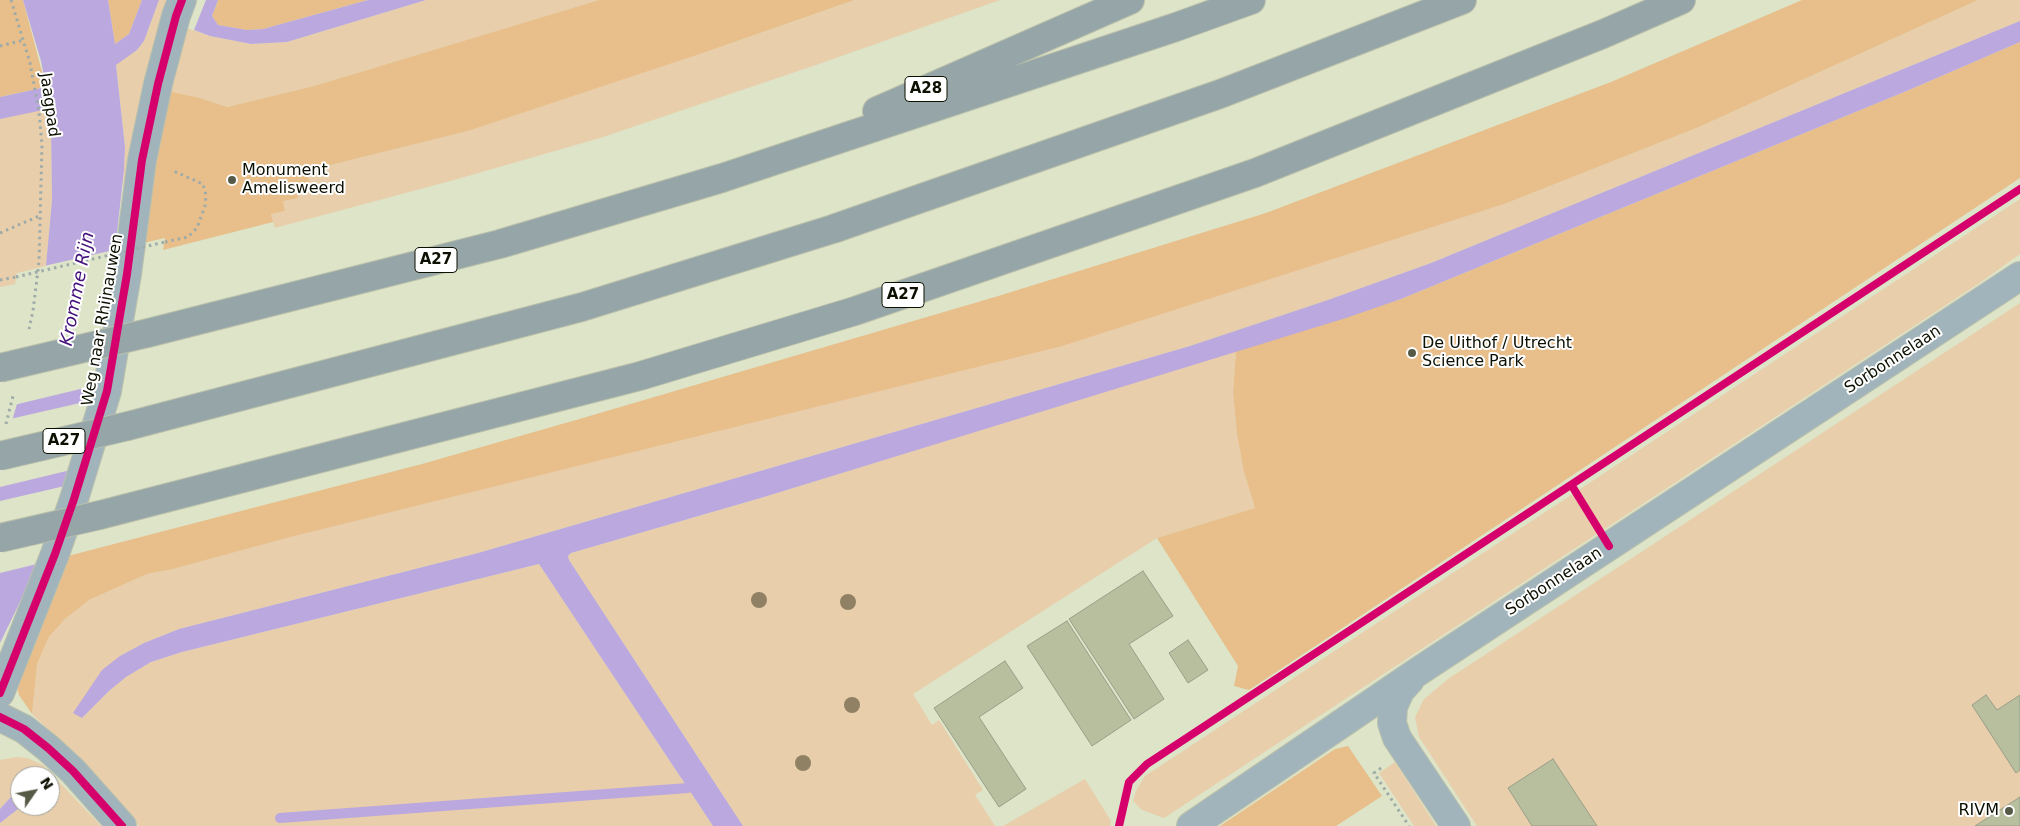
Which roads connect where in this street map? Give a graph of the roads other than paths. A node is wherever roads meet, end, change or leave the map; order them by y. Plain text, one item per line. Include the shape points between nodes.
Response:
1 (182, 0) edge
2 (1130, 0) edge
3 (1251, 0) edge
4 (1462, 0) edge
5 (1681, 0) edge
6 (722, 178) junction
7 (2020, 276) edge
8 (0, 368) edge
9 (0, 456) edge
10 (0, 538) edge
11 (1416, 673) junction
12 (0, 693) edge
13 (0, 717) edge
14 (122, 826) edge
15 (1191, 826) edge
16 (1456, 826) edge

1 - 12 street, Weg naar Rhijnauwen via 158,84 142,160 107,391 58,545
2 - 6 highway, A28
3 - 6 highway, A27
4 - 9 highway, A27, bridge via 1220,94 833,229 582,307 128,426
5 - 10 highway, A27, bridge via 1254,173 856,311 640,376
6 - 8 highway, A27, bridge via 500,244
7 - 11 street, Sorbonnelaan
11 - 15 street, Sorbonnelaan
11 - 16 street via 1400,691 1393,707 1392,723 1397,738
13 - 14 street via 24,729 48,748

